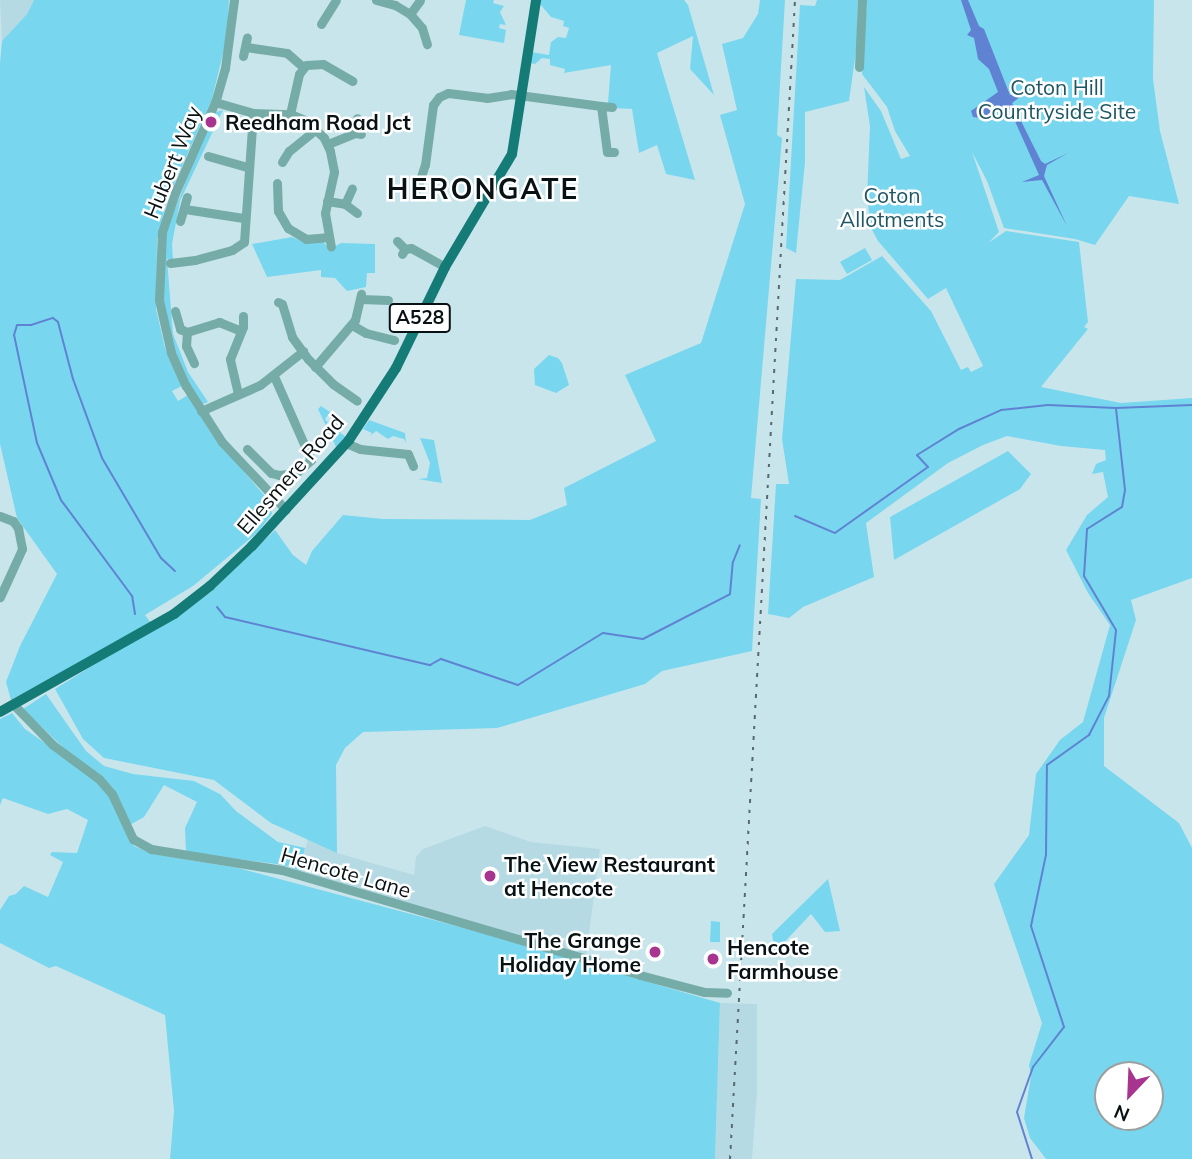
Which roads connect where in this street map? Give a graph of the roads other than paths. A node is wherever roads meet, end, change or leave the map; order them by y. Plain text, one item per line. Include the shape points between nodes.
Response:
1 (234, 0) edge
2 (336, 0) edge
3 (376, 0) edge
4 (420, 0) edge
5 (536, 0) edge
6 (862, 0) edge
7 (410, 14) junction
8 (321, 20) dead end
9 (424, 41) dead end
10 (245, 47) dead end
11 (303, 67) junction
12 (859, 67) dead end
13 (353, 81) dead end
14 (522, 96) junction
15 (215, 102) junction
16 (601, 106) junction
17 (612, 107) dead end
18 (253, 113) junction
19 (290, 114) junction
20 (358, 118) dead end
21 (316, 129) junction
22 (328, 144) junction
23 (607, 152) dead end
24 (208, 156) dead end
25 (283, 156) dead end
26 (247, 167) junction
27 (275, 187) dead end
28 (352, 188) dead end
29 (417, 188) dead end
30 (187, 197) dead end
31 (327, 201) junction
32 (345, 204) junction
33 (185, 209) junction
34 (357, 213) dead end
35 (243, 218) junction
36 (180, 221) dead end
37 (397, 241) dead end
38 (170, 263) dead end
39 (445, 267) junction
40 (388, 300) dead end
41 (278, 302) dead end
42 (175, 312) dead end
43 (243, 316) dead end
44 (352, 325) junction
45 (241, 331) junction
46 (187, 332) junction
47 (392, 341) dead end
48 (303, 351) junction
49 (194, 363) dead end
50 (315, 366) junction
51 (274, 376) junction
52 (238, 394) junction
53 (358, 400) dead end
54 (201, 411) junction
55 (346, 443) junction
56 (247, 449) dead end
57 (413, 466) dead end
58 (286, 510) junction
59 (0, 516) edge
60 (0, 597) edge
61 (13, 704) junction
62 (0, 712) edge
63 (727, 993) dead end

1 - 15 street, Hubert Way via 231,39
2 - 8 street
3 - 7 street
4 - 7 street
5 - 14 main road, Ellesmere Road / A528
6 - 12 street
7 - 9 street via 422,28
10 - 11 street via 287,54
11 - 13 street via 318,63
11 - 19 street
14 - 16 street
14 - 29 street via 443,94 433,105 425,165
14 - 39 main road, Ellesmere Road / A528 via 512,154
15 - 18 street
15 - 54 street, Hubert Way via 168,212 158,271 168,343
16 - 17 street
16 - 23 street
18 - 19 street
18 - 26 street
19 - 21 street
20 - 22 street via 358,134
21 - 22 street
21 - 25 street
22 - 31 street via 334,172
24 - 26 street
26 - 35 street
27 - 31 street via 278,211 291,231 306,239 329,241
28 - 32 street
30 - 33 street
31 - 32 street
32 - 34 street
33 - 35 street
33 - 36 street
35 - 38 street via 246,234 239,246
37 - 39 street via 404,251 411,248
39 - 55 main road, Ellesmere Road / A528 via 396,368
40 - 44 street via 361,297
41 - 48 street
42 - 46 street via 180,329
43 - 45 street
44 - 47 street
44 - 50 street
45 - 46 street via 219,322
45 - 52 street via 230,359
46 - 49 street via 186,346
48 - 50 street
48 - 51 street
50 - 53 street
51 - 52 street
51 - 56 street via 315,457 296,473 279,475
52 - 54 street
54 - 58 street, Hubert Way via 237,460
55 - 57 street via 360,449 409,449
55 - 58 main road, Ellesmere Road / A528
58 - 61 main road, Ellesmere Road / A528 via 228,570 174,614
59 - 60 street via 18,528 22,548
61 - 62 main road, Ellesmere Road / A528
61 - 63 street, Hencote Lane via 53,745 99,779 112,794 133,838 151,849 282,870 640,975 704,992

